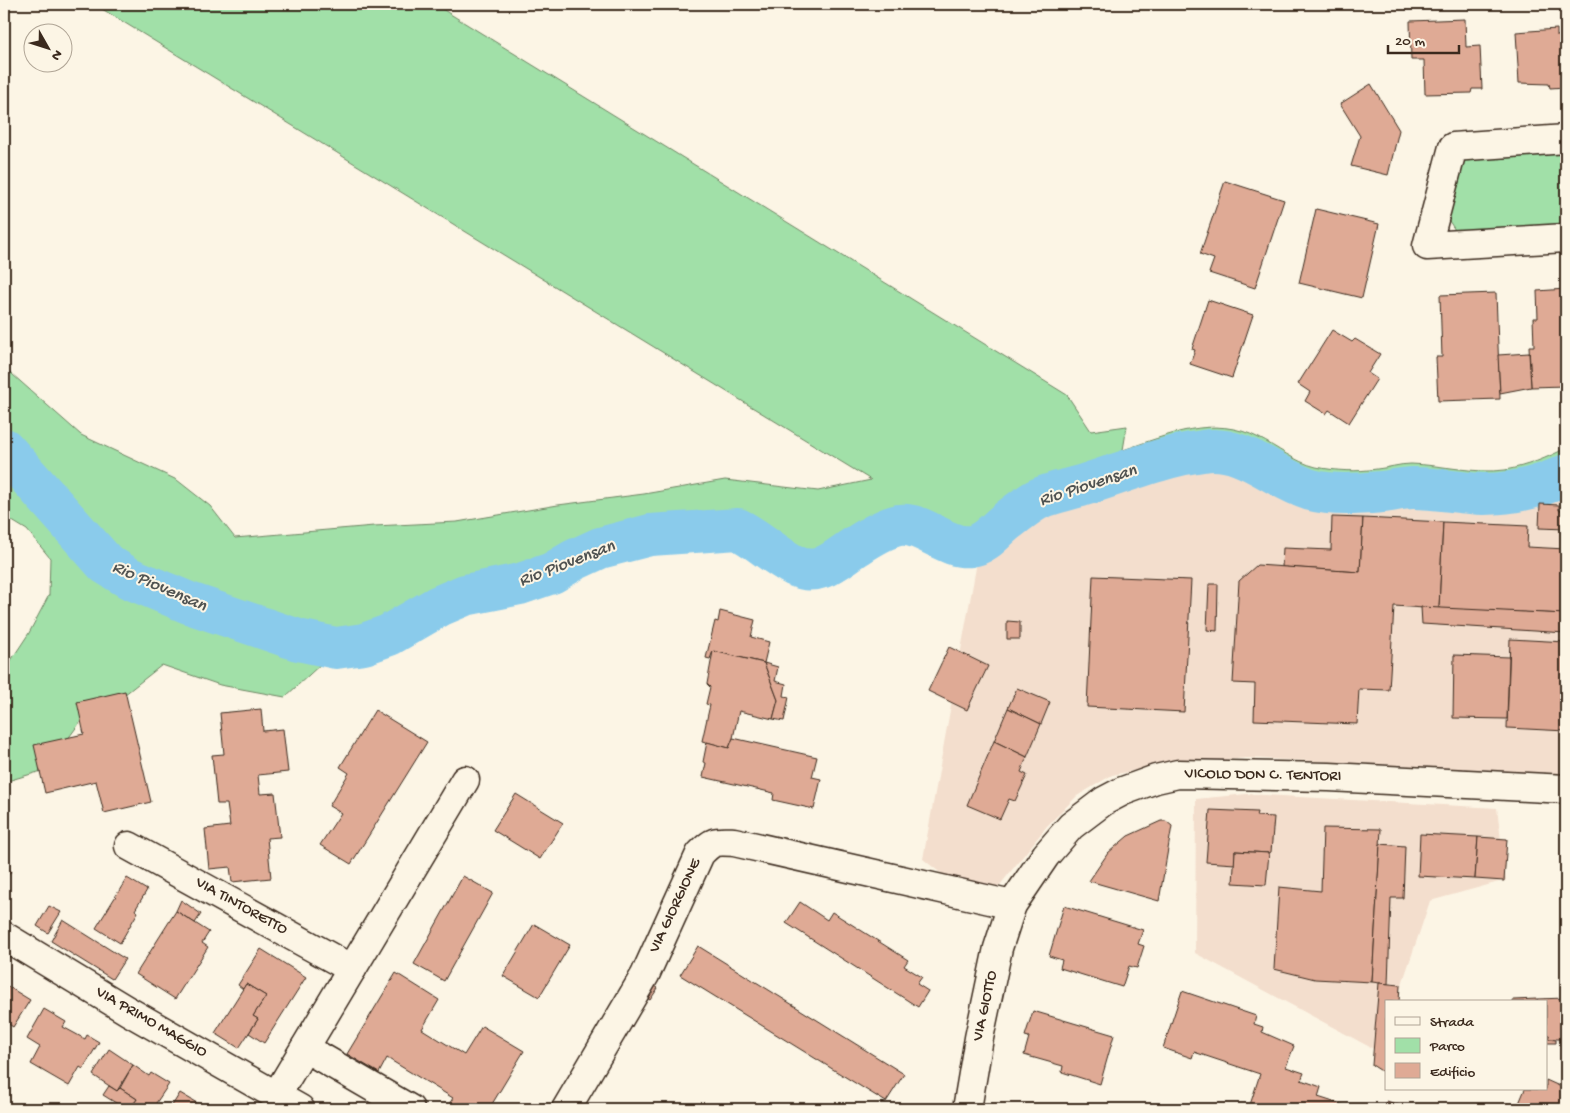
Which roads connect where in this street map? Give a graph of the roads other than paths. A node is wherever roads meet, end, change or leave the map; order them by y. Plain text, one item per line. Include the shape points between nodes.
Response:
1 (1566, 139) edge
2 (1566, 238) edge
3 (465, 780) dead end
4 (1566, 789) edge
5 (129, 846) dead end
6 (1012, 905) junction
7 (4, 936) edge
8 (352, 969) junction
9 (305, 1048) junction
10 (276, 1096) junction
11 (300, 1109) edge
12 (410, 1109) edge
13 (566, 1109) edge
14 (968, 1109) edge

1 - 2 street via 1453,147 1427,246
3 - 8 street
4 - 6 street, VICOLO DON C. TENTORI via 1178,774 1122,791 1071,826 1046,855
5 - 8 street, VIA TINTORETTO
6 - 13 street, VIA GIORGIONE via 734,842 710,843 700,854 645,974
6 - 14 street, VIA GIOTTO via 998,948
7 - 10 street, VIA PRIMO MAGGIO
8 - 9 street
9 - 10 street
9 - 12 street
10 - 11 street, VIA PRIMO MAGGIO

